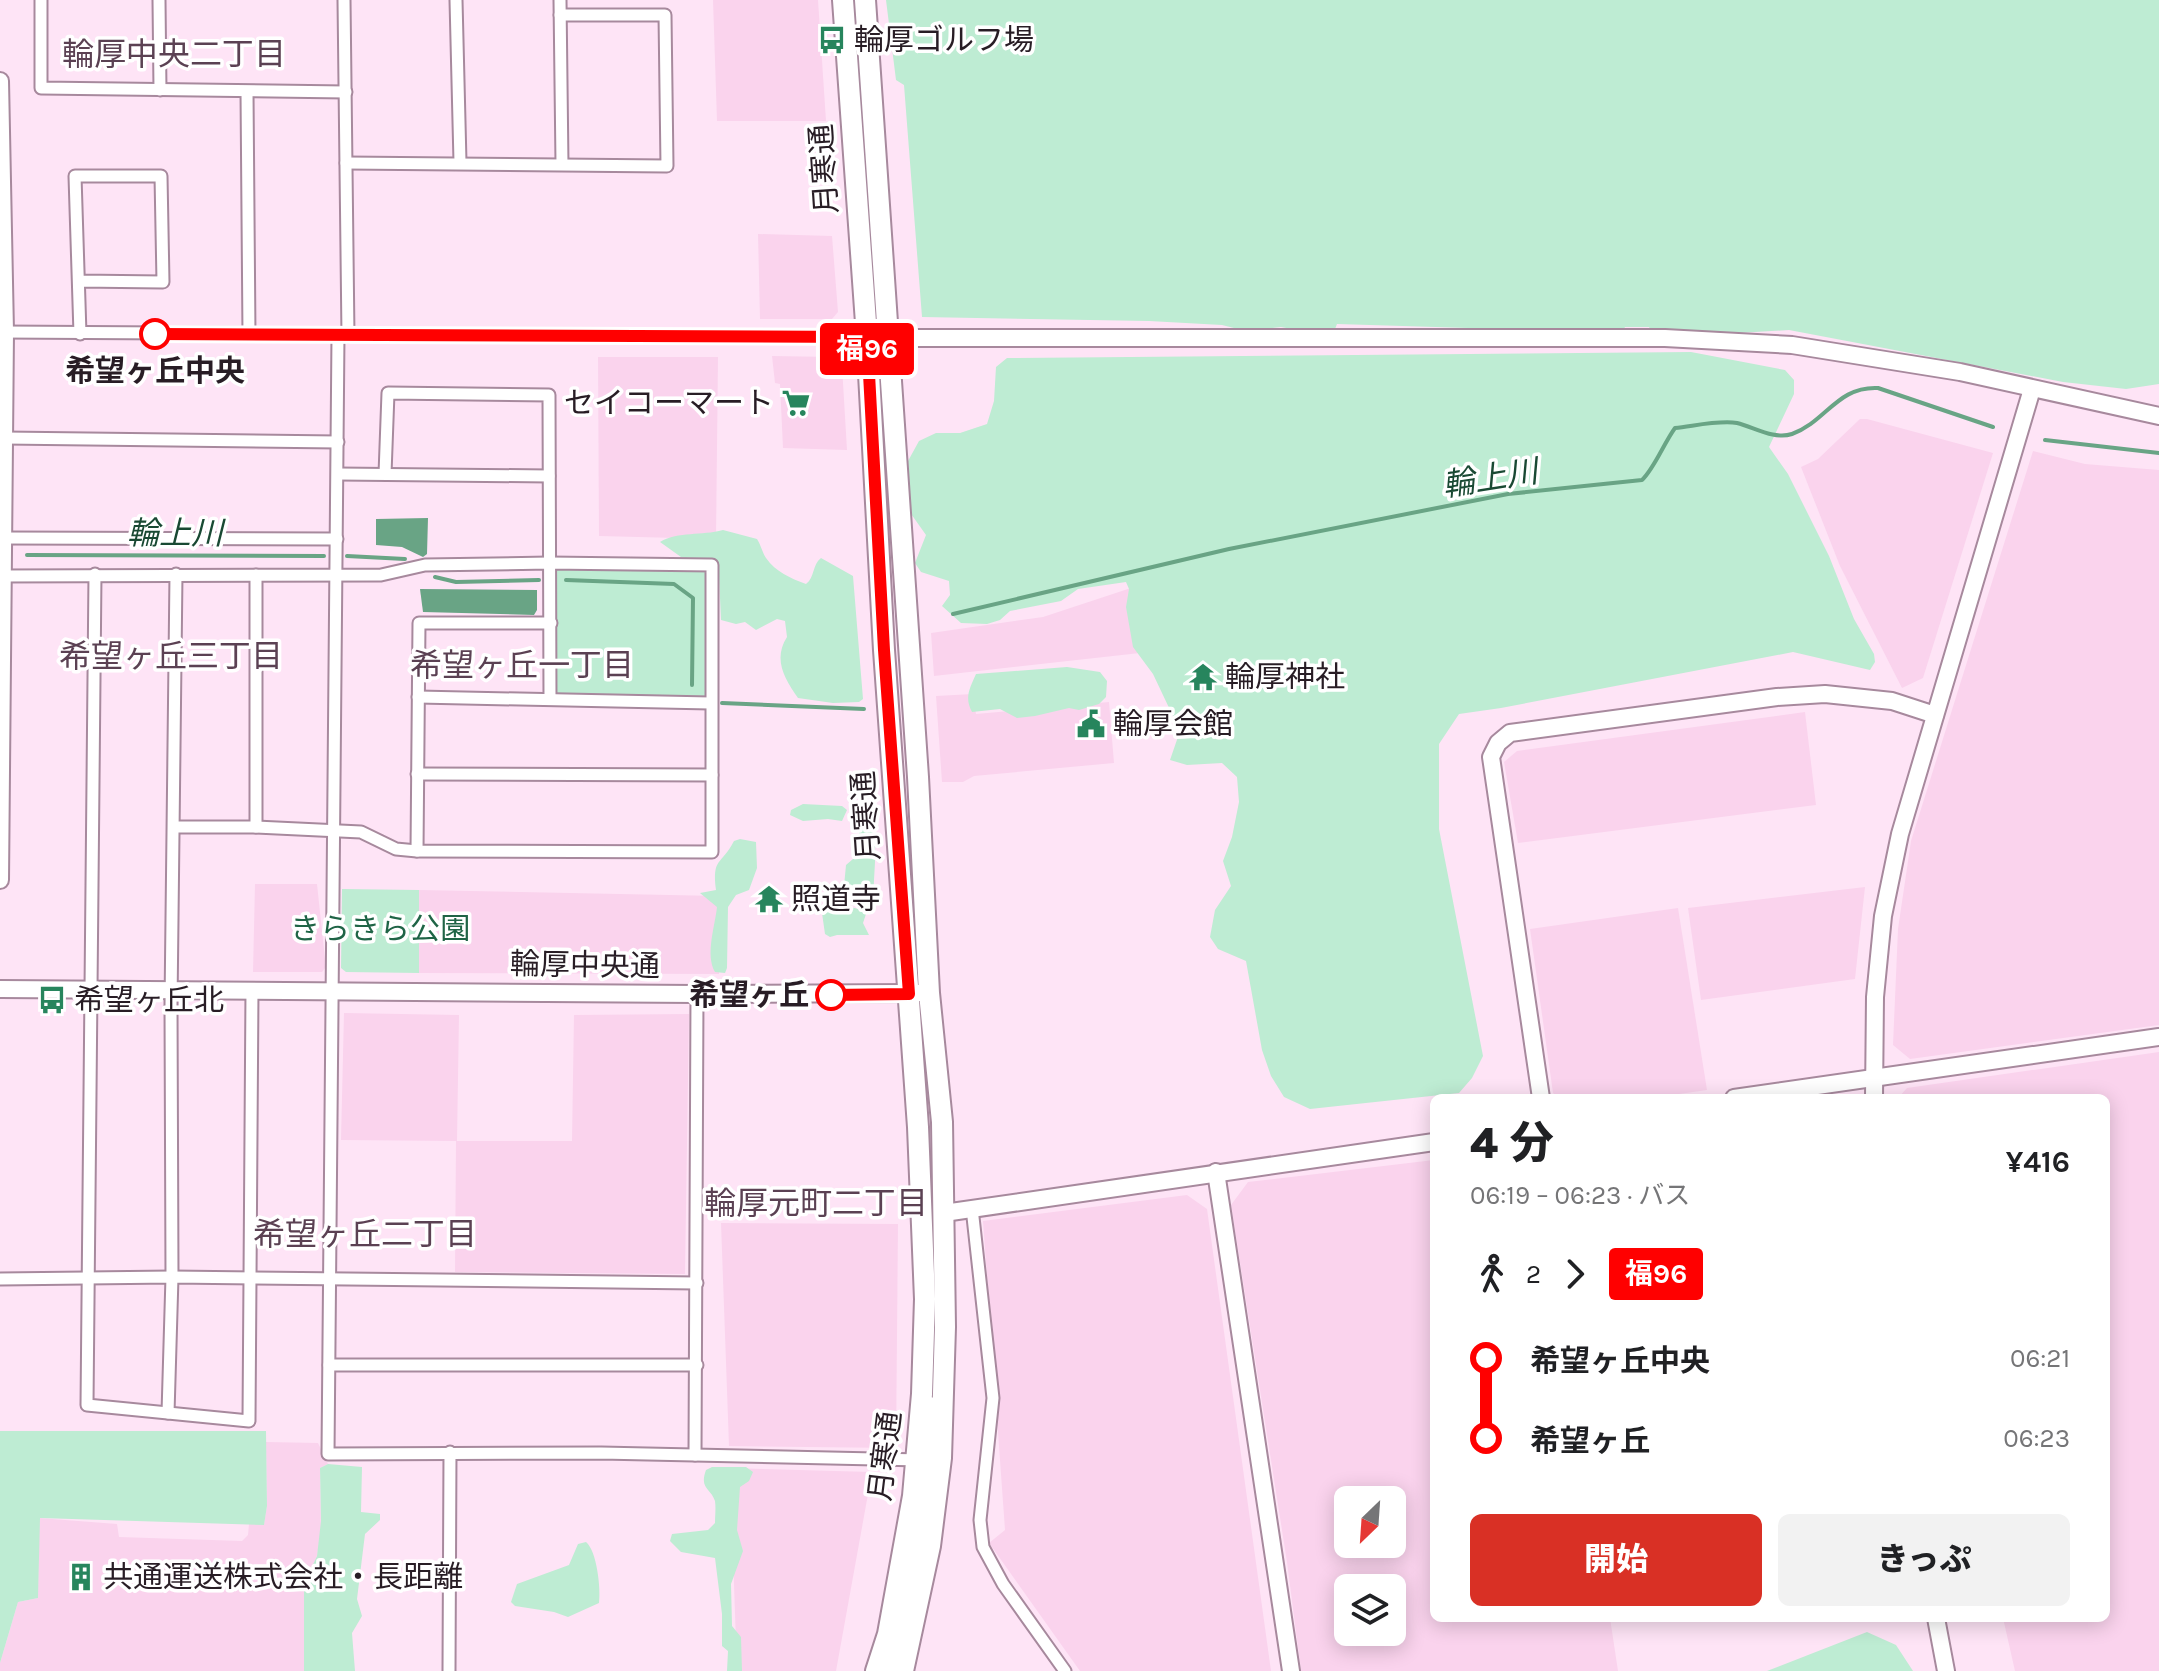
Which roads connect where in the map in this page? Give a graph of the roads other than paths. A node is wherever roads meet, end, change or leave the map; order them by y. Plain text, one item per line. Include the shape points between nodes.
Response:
1 (41, 0) edge
2 (159, 0) edge
3 (344, 0) edge
4 (456, 0) edge
5 (560, 0) edge
6 (843, 0) edge
7 (865, 0) edge
8 (560, 15) junction
9 (0, 81) edge
10 (160, 90) junction
11 (247, 92) junction
12 (346, 92) junction
13 (460, 162) junction
14 (346, 163) junction
15 (562, 164) junction
16 (79, 281) junction
17 (3, 332) edge
18 (80, 334) junction
19 (249, 335) junction
20 (343, 335) junction
21 (867, 337) junction
22 (889, 338) junction
23 (2032, 389) junction
24 (2159, 416) edge
25 (4, 438) junction
26 (338, 442) junction
27 (338, 474) junction
28 (385, 474) junction
29 (549, 476) junction
30 (3, 538) junction
31 (337, 539) junction
32 (549, 563) junction
33 (95, 574) junction
34 (176, 574) junction
35 (256, 575) junction
36 (338, 575) junction
37 (1, 576) edge
38 (551, 623) junction
39 (418, 697) junction
40 (550, 699) junction
41 (710, 703) junction
42 (1935, 715) junction
43 (1, 742) edge
44 (417, 774) junction
45 (712, 775) junction
46 (174, 827) junction
47 (256, 827) junction
48 (333, 829) junction
49 (417, 851) junction
50 (0, 880) edge
51 (0, 989) edge
52 (90, 989) junction
53 (172, 989) junction
54 (252, 990) junction
55 (333, 990) junction
56 (919, 993) junction
57 (697, 994) junction
58 (2159, 1037) edge
59 (1873, 1077) junction
60 (1540, 1094) edge
61 (1760, 1094) edge
62 (1874, 1094) edge
63 (1430, 1143) edge
64 (1216, 1172) junction
65 (972, 1208) junction
66 (944, 1213) junction
67 (172, 1277) junction
68 (252, 1278) junction
69 (0, 1279) edge
70 (88, 1279) junction
71 (330, 1279) junction
72 (697, 1283) junction
73 (329, 1365) junction
74 (697, 1365) junction
75 (168, 1413) junction
76 (450, 1452) junction
77 (695, 1455) junction
78 (928, 1459) junction
79 (1937, 1622) edge
80 (449, 1671) edge
81 (876, 1671) edge
82 (887, 1671) edge
83 (903, 1671) edge
84 (1065, 1671) edge
85 (1291, 1671) edge
86 (1946, 1671) edge

1 - 10 street via 41,88
2 - 10 street
3 - 12 street
4 - 13 street
5 - 8 street
6 - 21 highway, 月寒通
7 - 22 highway, 月寒通
8 - 15 street
8 - 15 street via 665,15 667,166
9 - 17 street
10 - 11 street
11 - 12 street
11 - 19 street
12 - 14 street
13 - 14 street
13 - 15 street
14 - 20 street
16 - 16 street via 75,176 161,176 163,282
16 - 18 street
17 - 18 street
17 - 25 street
18 - 19 street
19 - 20 street
20 - 21 street
20 - 26 street
21 - 22 street
21 - 56 highway, 月寒通 via 884,650
22 - 23 street via 1665,338 1792,345
22 - 56 highway, 月寒通
23 - 24 street
23 - 42 street
25 - 26 street
25 - 30 street
26 - 27 street
27 - 28 street
27 - 31 street
28 - 29 street
28 - 29 street via 388,393 549,395
29 - 32 street
30 - 31 street
30 - 37 street
31 - 36 street
32 - 36 street via 425,565 381,575
32 - 38 street
32 - 41 street via 712,565
33 - 34 street
33 - 37 street
33 - 52 street
34 - 35 street
34 - 46 street
35 - 36 street
35 - 47 street
36 - 48 street
37 - 43 street
38 - 39 street via 419,623
38 - 40 street
39 - 40 street
39 - 44 street
40 - 41 street
41 - 45 street
42 - 59 street via 1900,834 1883,916
42 - 60 street via 1892,701 1825,694 1777,697 1510,733 1498,743 1491,757
43 - 50 street
44 - 45 street
44 - 49 street
45 - 49 street via 712,852
46 - 47 street
46 - 53 street
47 - 48 street
48 - 49 street via 361,832 396,849
48 - 55 street
51 - 52 street, 輪厚中央通
52 - 53 street, 輪厚中央通
52 - 70 street
53 - 54 street, 輪厚中央通
53 - 67 street
54 - 55 street, 輪厚中央通
54 - 68 street
55 - 57 street, 輪厚中央通
55 - 71 street
56 - 57 street, 輪厚中央通
56 - 66 highway, 月寒通 via 942,1122
56 - 78 highway, 月寒通 via 922,1394
57 - 72 street
58 - 59 street
59 - 61 street
59 - 62 street
63 - 64 street
64 - 65 street
64 - 85 street
65 - 66 street
65 - 84 street via 993,1398 980,1520 983,1547
66 - 78 highway, 月寒通 via 945,1327
67 - 68 street
67 - 70 street
67 - 75 street
68 - 71 street
68 - 75 street via 249,1421
69 - 70 street
70 - 75 street via 87,1405
71 - 72 street
71 - 73 street
72 - 74 street
73 - 74 street
73 - 76 street via 328,1454
74 - 77 street
76 - 77 street
76 - 80 street
77 - 78 street
78 - 81 highway, 月寒通
78 - 82 street
78 - 83 highway, 月寒通 via 930,1546
79 - 86 street

